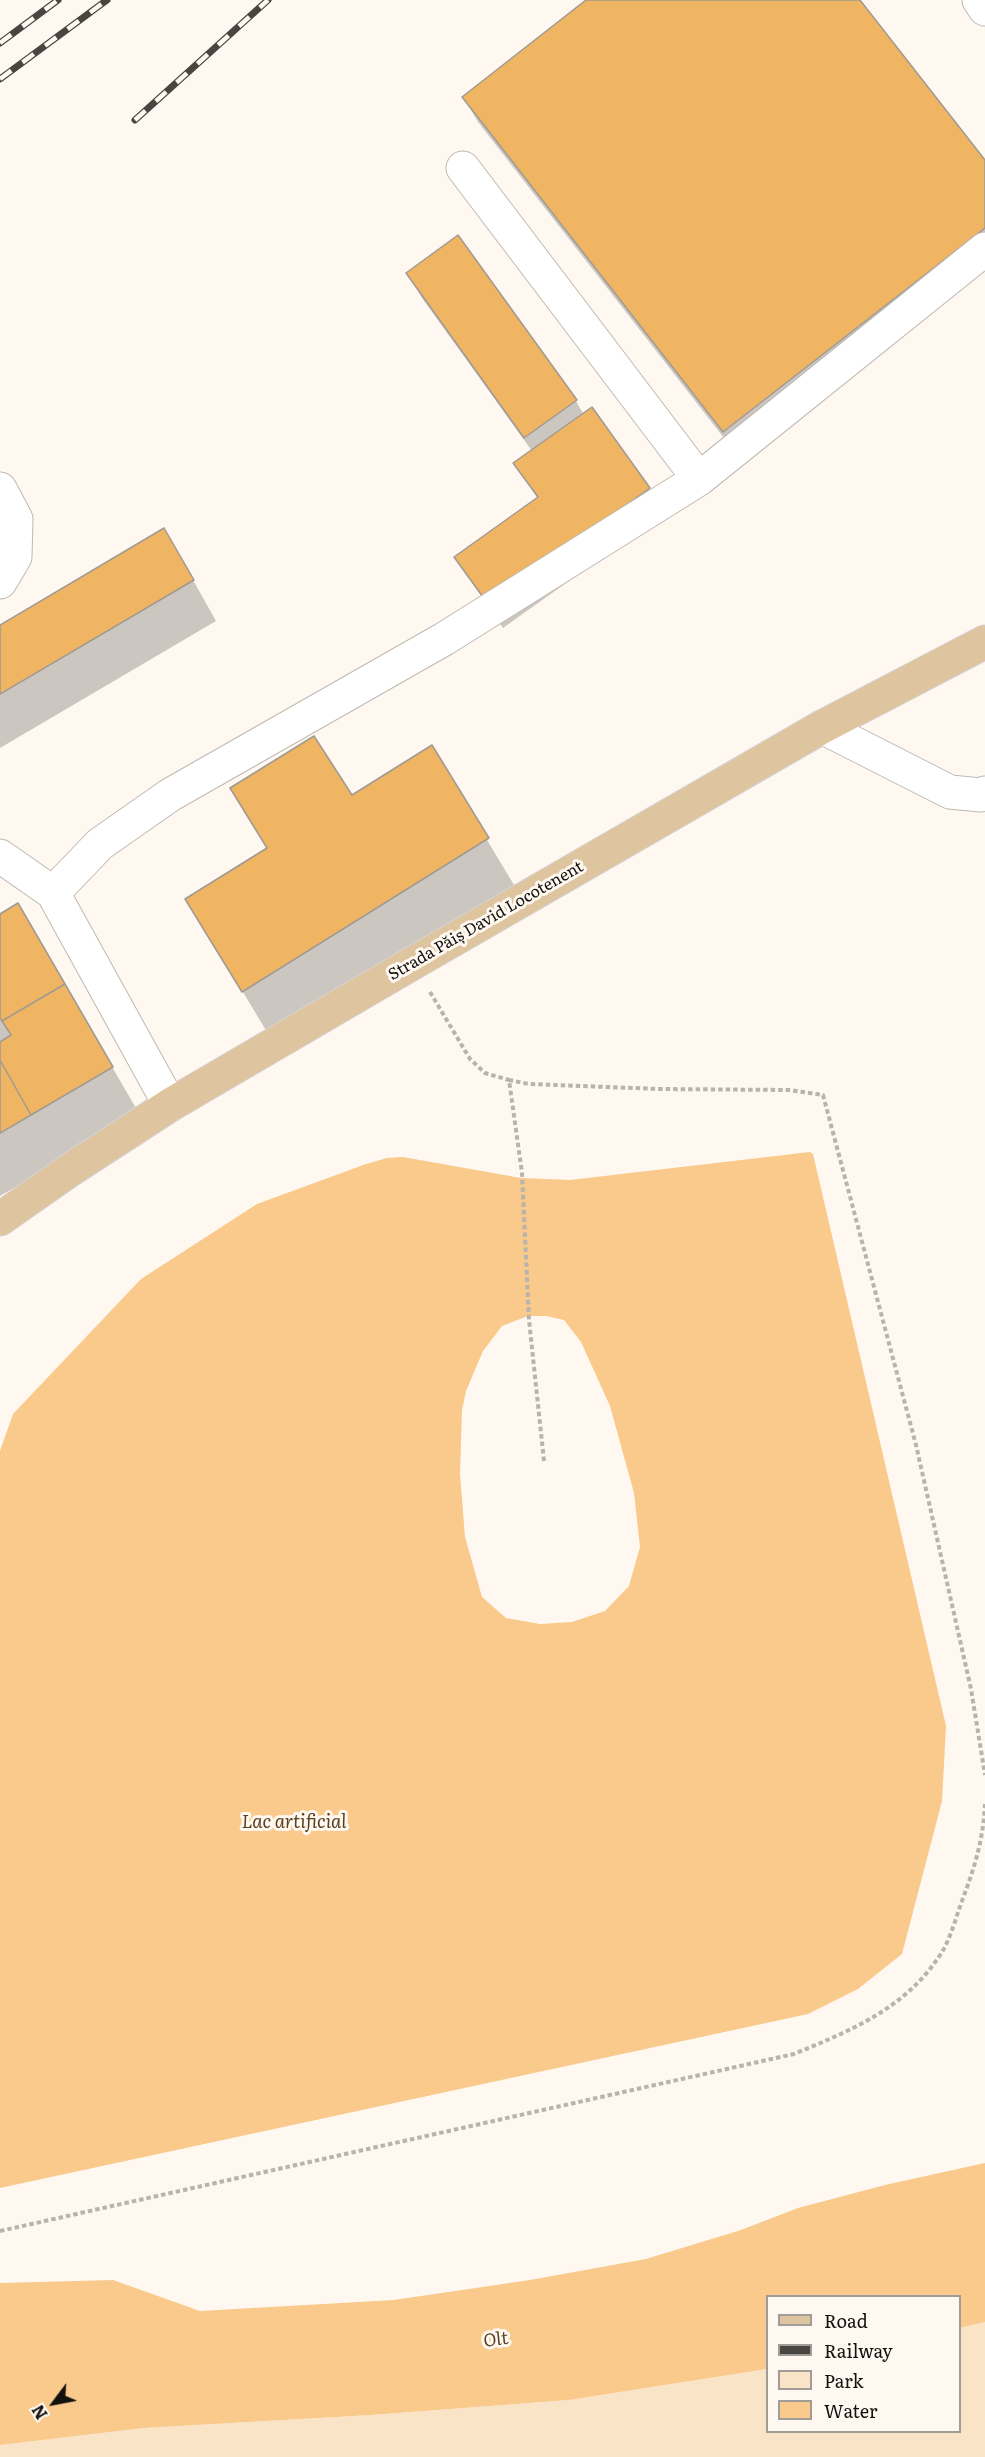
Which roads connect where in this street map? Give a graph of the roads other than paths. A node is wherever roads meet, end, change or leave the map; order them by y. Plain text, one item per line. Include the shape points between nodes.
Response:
1 (979, 0) edge
2 (985, 9) edge
3 (463, 168) dead end
4 (985, 249) edge
5 (699, 479) junction
6 (0, 489) edge
7 (0, 582) edge
8 (985, 642) edge
9 (822, 727) junction
10 (985, 793) edge
11 (6, 868) edge
12 (53, 893) junction
13 (171, 1105) junction
14 (0, 1219) edge

1 - 2 street
3 - 5 street
4 - 5 street
5 - 12 street via 444,639 170,795 100,844
6 - 7 street via 16,519 15,557
8 - 9 main road, Strada Păiș David Locotenent
9 - 10 street via 950,792
9 - 13 main road, Strada Păiș David Locotenent
11 - 12 street
12 - 13 street
13 - 14 main road, Strada Păiș David Locotenent

